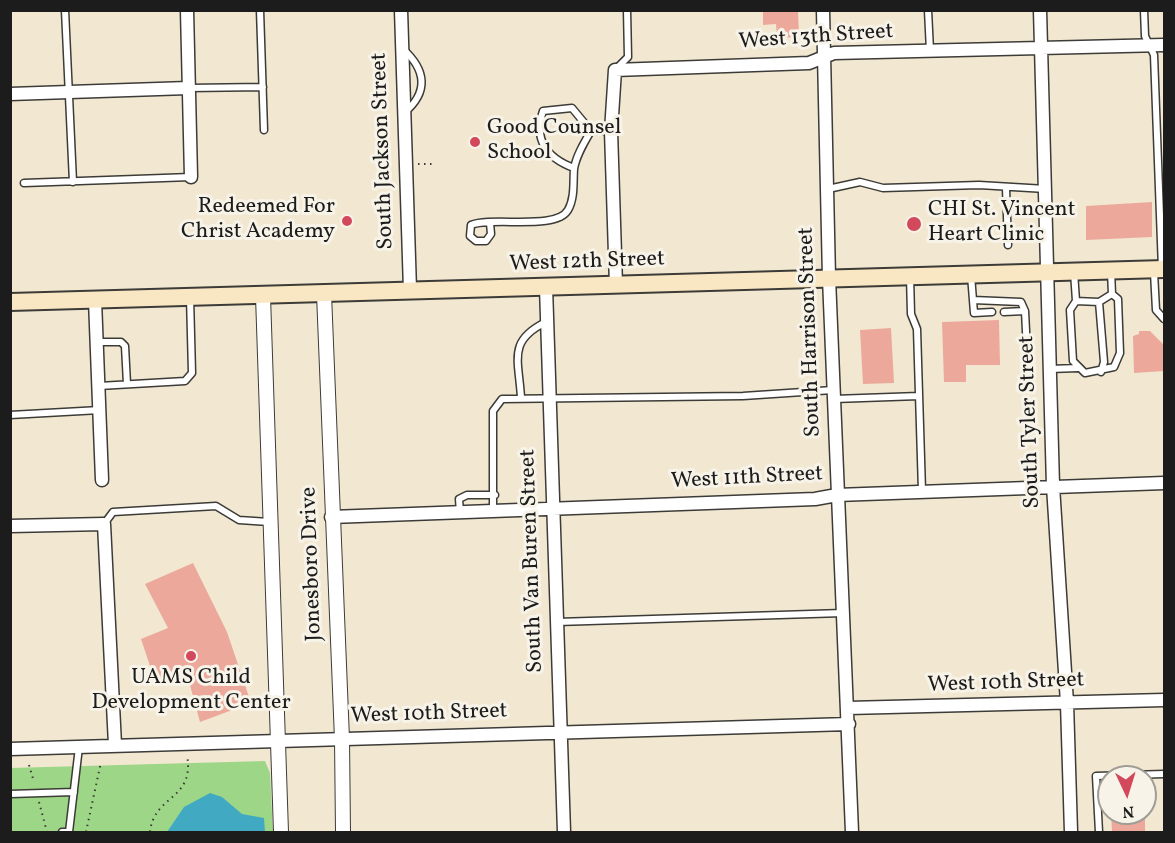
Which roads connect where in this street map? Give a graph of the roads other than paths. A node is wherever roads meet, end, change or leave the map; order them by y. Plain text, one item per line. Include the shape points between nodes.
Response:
1 (66, 10) edge
2 (187, 10) edge
3 (261, 10) edge
4 (401, 10) edge
5 (627, 10) edge
6 (823, 10) edge
7 (928, 10) edge
8 (1040, 10) edge
9 (1144, 10) edge
10 (1150, 45) junction
11 (1164, 45) edge
12 (1041, 48) junction
13 (402, 49) junction
14 (930, 51) junction
15 (824, 57) junction
16 (615, 70) junction
17 (263, 87) junction
18 (188, 88) junction
19 (71, 92) junction
20 (10, 94) edge
21 (404, 114) junction
22 (264, 130) dead end
23 (591, 131) junction
24 (611, 131) junction
25 (574, 168) junction
26 (191, 177) joint
27 (73, 182) junction
28 (24, 183) dead end
29 (1006, 188) junction
30 (828, 189) junction
31 (1046, 189) junction
32 (490, 223) dead end
33 (1008, 245) dead end
34 (1160, 269) edge
35 (1111, 270) junction
36 (1074, 271) junction
37 (1047, 272) junction
38 (971, 274) junction
39 (910, 276) junction
40 (829, 278) junction
41 (616, 285) junction
42 (546, 287) junction
43 (410, 290) junction
44 (1112, 292) junction
45 (324, 294) junction
46 (263, 296) junction
47 (189, 297) junction
48 (95, 300) junction
49 (973, 300) junction
50 (1076, 301) junction
51 (10, 302) edge
52 (1099, 302) junction
53 (1025, 311) junction
54 (992, 312) dead end
55 (1004, 312) dead end
56 (1164, 318) edge
57 (546, 322) junction
58 (97, 342) junction
59 (1078, 368) junction
60 (1050, 369) junction
61 (1028, 371) dead end
62 (1101, 372) junction
63 (127, 384) junction
64 (99, 386) junction
65 (834, 394) junction
66 (920, 396) junction
67 (521, 398) junction
68 (549, 398) junction
69 (100, 410) junction
70 (10, 416) edge
71 (102, 480) dead end
72 (1164, 483) edge
73 (1053, 486) junction
74 (922, 491) junction
75 (495, 495) junction
76 (837, 495) junction
77 (552, 509) junction
78 (493, 511) junction
79 (460, 512) junction
80 (331, 517) junction
81 (268, 522) junction
82 (104, 524) junction
83 (10, 526) edge
84 (844, 613) junction
85 (556, 622) junction
86 (1164, 700) edge
87 (1066, 703) junction
88 (848, 708) junction
89 (849, 724) junction
90 (560, 732) junction
91 (342, 739) junction
92 (279, 740) junction
93 (115, 745) junction
94 (79, 746) junction
95 (10, 749) edge
96 (1164, 774) edge
97 (74, 792) junction
98 (10, 794) edge
99 (62, 832) edge
100 (282, 832) edge
101 (343, 832) edge
102 (564, 832) edge
103 (852, 832) edge
104 (1071, 832) edge
105 (1099, 832) edge

1 - 19 lane
2 - 18 street
3 - 17 lane
4 - 13 street, South Jackson Street
5 - 16 lane via 628,57
6 - 15 street, South Harrison Street
7 - 14 lane
8 - 12 street, South Tyler Street
9 - 10 lane via 1145,36
10 - 11 street, West 13th Street
10 - 12 street, West 13th Street
10 - 34 lane via 1154,55
12 - 14 street, West 13th Street
12 - 31 street, South Tyler Street
13 - 21 street, South Jackson Street
13 - 21 lane via 417,62 421,76 421,94
14 - 15 street, West 13th Street
15 - 16 street, West 13th Street via 809,63
15 - 30 street, South Harrison Street
16 - 24 street
17 - 18 lane
17 - 22 lane
18 - 19 street
18 - 26 street
19 - 20 street
19 - 27 lane
21 - 43 street, South Jackson Street
23 - 24 lane
23 - 25 lane
23 - 25 lane via 572,108 543,111 538,129 544,150 558,162
24 - 41 street
25 - 32 lane via 574,186 565,214 557,219
26 - 27 lane
27 - 28 lane
29 - 30 lane via 883,188 860,182
29 - 31 lane
29 - 33 lane
30 - 40 street, South Harrison Street
31 - 37 street, South Tyler Street
34 - 35 main road, West 12th Street
34 - 56 lane via 1156,310
35 - 36 main road, West 12th Street
35 - 44 lane
36 - 37 main road, West 12th Street
36 - 50 lane
37 - 38 main road, West 12th Street
37 - 60 street, South Tyler Street
38 - 39 main road, West 12th Street
38 - 49 lane
39 - 40 main road, West 12th Street
39 - 66 lane
40 - 41 main road, West 12th Street
40 - 65 street, South Harrison Street
41 - 42 main road, West 12th Street
42 - 43 main road, West 12th Street
42 - 57 street, South Van Buren Street
43 - 45 main road, West 12th Street
44 - 52 lane
44 - 62 lane via 1118,299 1120,352 1114,368
45 - 46 main road, West 12th Street
45 - 80 street, Jonesboro Drive
46 - 47 main road, West 12th Street
46 - 81 street, Jonesboro Drive
47 - 48 main road, West 12th Street
47 - 63 lane via 192,373 185,381
48 - 51 main road, West 12th Street
48 - 58 street
49 - 53 lane via 1014,300 1021,302
49 - 54 lane via 974,313
50 - 52 lane
50 - 59 lane via 1070,310 1073,361
52 - 62 lane via 1104,362
53 - 55 lane
53 - 61 lane
57 - 67 lane via 522,337 518,348
57 - 68 street, South Van Buren Street
58 - 63 lane via 121,342 125,346
58 - 64 street
59 - 60 lane
59 - 62 lane via 1084,373
60 - 73 street, South Tyler Street
63 - 64 lane
64 - 69 street
65 - 66 lane
65 - 68 lane
65 - 76 street, South Harrison Street
66 - 74 lane
67 - 68 lane
67 - 75 lane via 502,399 494,411
68 - 77 street, South Van Buren Street
69 - 70 lane
69 - 71 street
72 - 73 street, West 11th Street
73 - 74 street, West 11th Street
73 - 87 street, South Tyler Street
74 - 76 street, West 11th Street
75 - 78 lane
75 - 79 lane via 467,495 459,499
76 - 77 street, West 11th Street via 815,500
76 - 84 street, South Harrison Street
77 - 78 street, West 11th Street
77 - 85 street, South Van Buren Street
78 - 79 street, West 11th Street
79 - 80 street, West 11th Street
80 - 91 street, Jonesboro Drive
81 - 82 lane via 239,520 216,506 113,512
81 - 92 street, Jonesboro Drive
82 - 83 street
82 - 93 street
84 - 85 lane
84 - 88 street, South Harrison Street
85 - 90 street, South Van Buren Street
86 - 87 street, West 10th Street
87 - 88 street, West 10th Street
87 - 104 street, South Tyler Street
88 - 89 street, South Harrison Street
89 - 90 street, West 10th Street
89 - 103 street, South Harrison Street
90 - 91 street, West 10th Street
90 - 102 street, South Van Buren Street
91 - 92 street, West 10th Street
91 - 101 street, Jonesboro Drive
92 - 93 street, West 10th Street
92 - 100 street, Jonesboro Drive
93 - 94 street, West 10th Street
94 - 95 street, West 10th Street
94 - 97 lane
96 - 105 lane via 1096,776
97 - 98 lane
97 - 99 lane via 69,832

